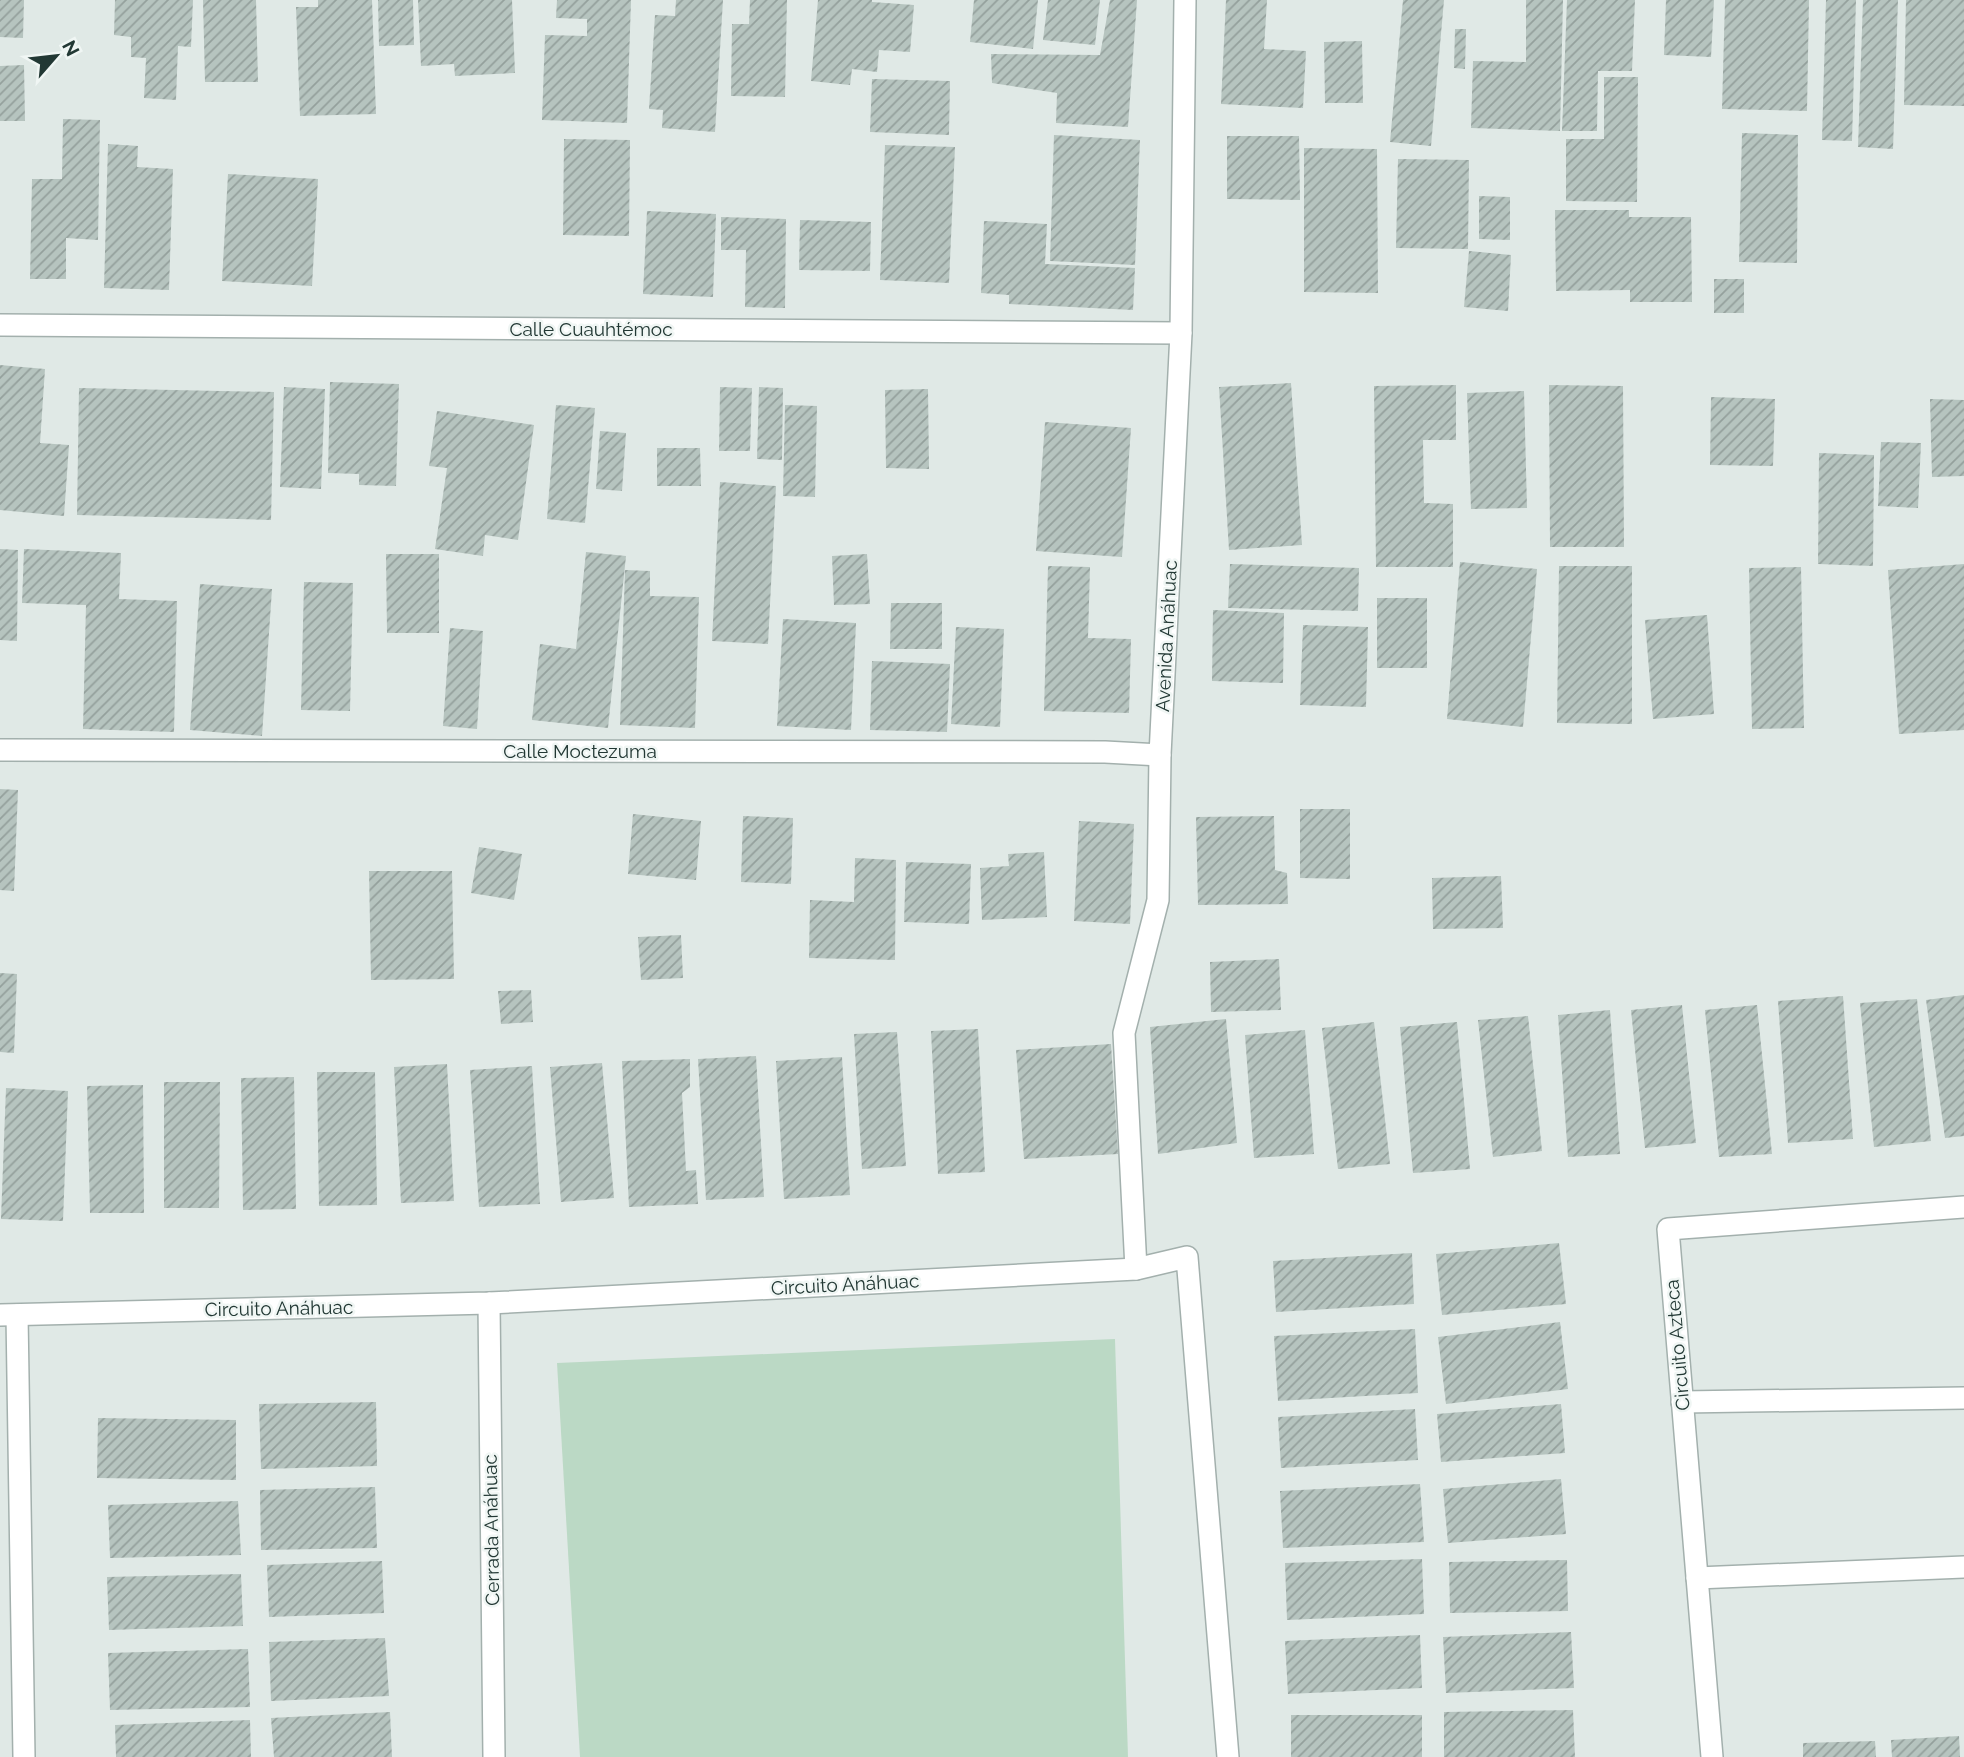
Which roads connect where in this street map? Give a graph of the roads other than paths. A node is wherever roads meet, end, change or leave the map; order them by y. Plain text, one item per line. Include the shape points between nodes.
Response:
1 (1185, 0) edge
2 (0, 325) edge
3 (1181, 333) junction
4 (0, 750) edge
5 (1160, 755) junction
6 (1964, 1207) edge
7 (1136, 1269) junction
8 (489, 1303) junction
9 (8, 1315) edge
10 (1964, 1398) edge
11 (1682, 1402) junction
12 (1964, 1567) edge
13 (1697, 1578) junction
14 (24, 1757) edge
15 (494, 1757) edge
16 (1228, 1757) edge
17 (1712, 1757) edge

1 - 3 street, Avenida Anáhuac
2 - 3 street, Calle Cuauhtémoc
3 - 5 street, Avenida Anáhuac
4 - 5 street, Calle Moctezuma
5 - 7 street, Avenida Anáhuac via 1158,901 1124,1033
6 - 11 street, Circuito Azteca via 1668,1229
7 - 8 street, Circuito Anáhuac
7 - 16 street, Circuito Anáhuac via 1187,1257
8 - 9 street, Circuito Anáhuac
8 - 15 street, Cerrada Anáhuac
9 - 14 street
10 - 11 street
11 - 13 street, Circuito Azteca
12 - 13 street
13 - 17 street, Circuito Azteca

